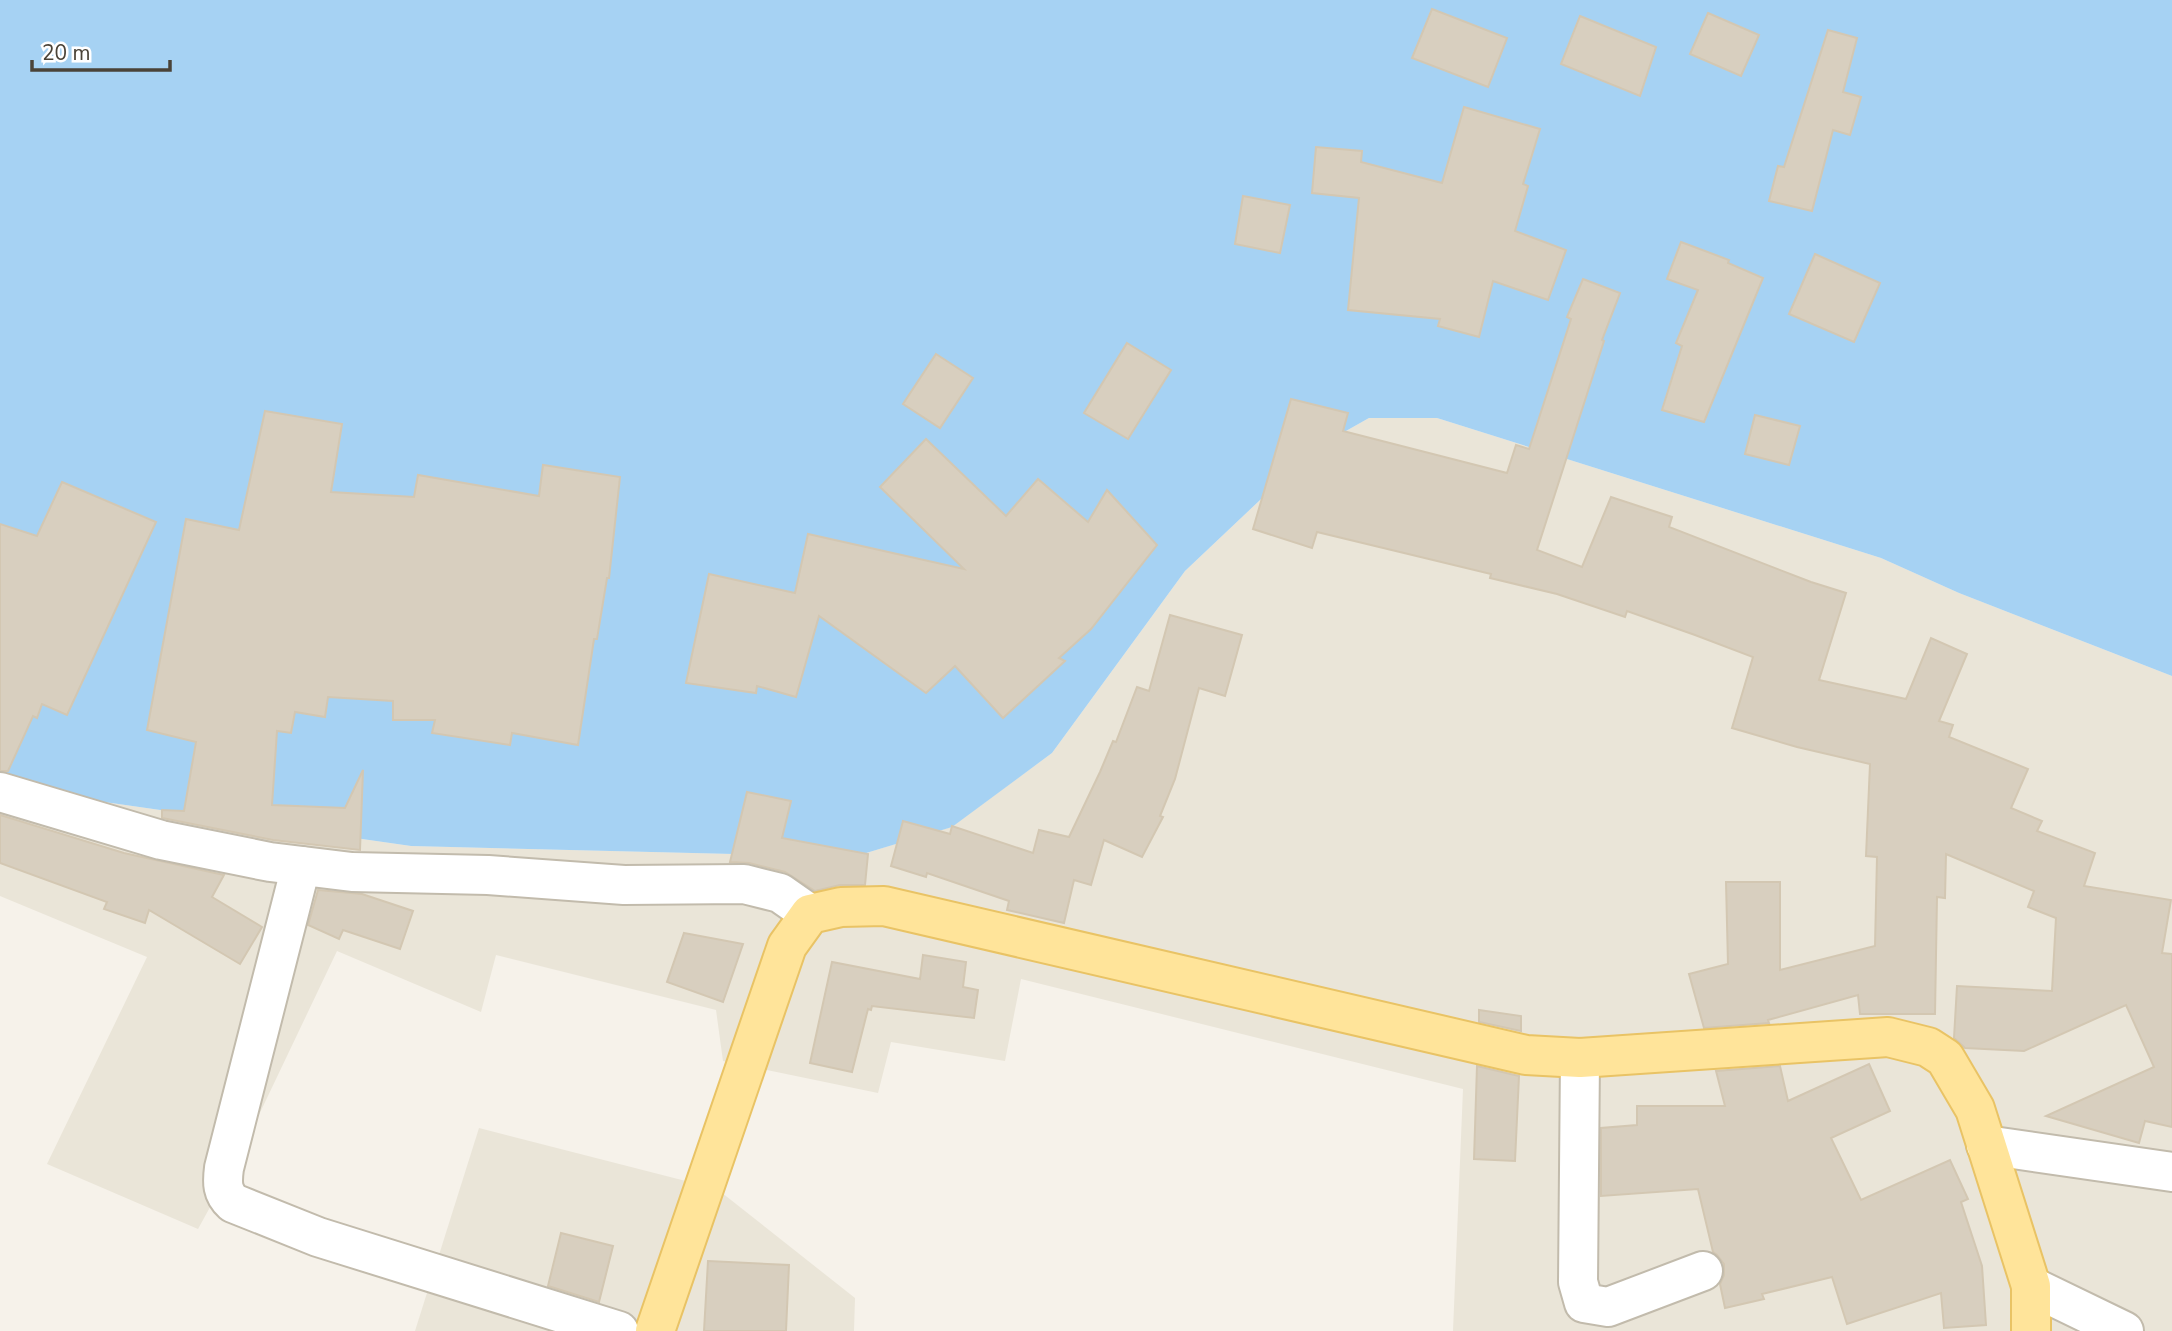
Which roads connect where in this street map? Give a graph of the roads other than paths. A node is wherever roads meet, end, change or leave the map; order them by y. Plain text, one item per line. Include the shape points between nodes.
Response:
1 (0, 792) edge
2 (301, 866) junction
3 (810, 914) junction
4 (1580, 1058) junction
5 (1986, 1145) junction
6 (2172, 1172) edge
7 (1703, 1271) dead end
8 (2031, 1286) junction
9 (2031, 1328) edge
10 (619, 1331) edge
11 (655, 1331) edge
12 (2124, 1331) edge

1 - 2 street via 161,840
2 - 3 street via 624,885 744,884 780,893
2 - 10 street via 223,1168 225,1196 318,1237
3 - 4 main road via 841,907 884,906 1526,1055
3 - 11 main road via 787,946
4 - 5 main road via 1888,1037 1928,1047 1945,1058 1975,1109
4 - 7 street via 1578,1282 1584,1303 1608,1307
5 - 6 street
5 - 8 main road
8 - 9 main road
8 - 12 street

